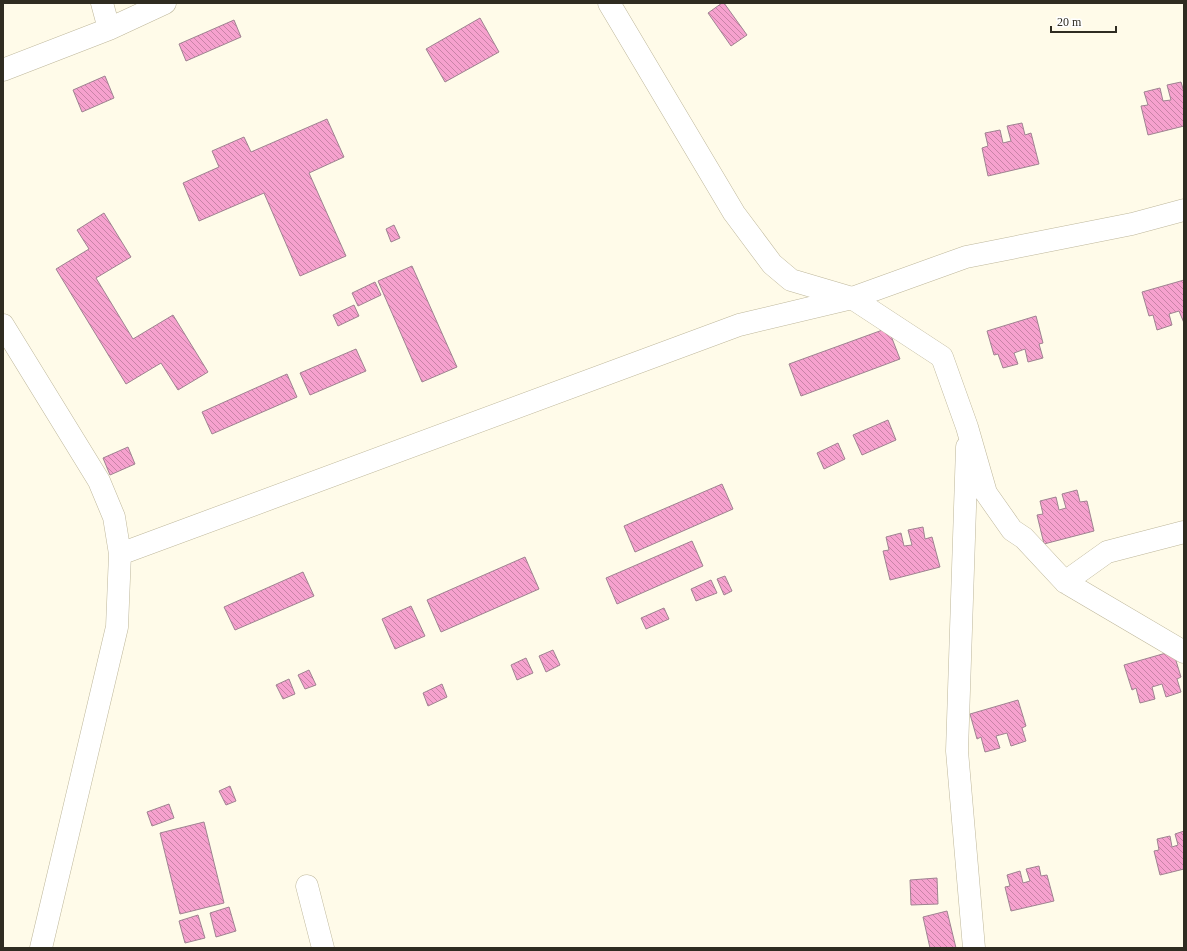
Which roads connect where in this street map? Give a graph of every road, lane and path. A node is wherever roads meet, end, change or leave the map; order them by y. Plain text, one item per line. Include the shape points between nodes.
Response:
1 (102, 3) edge
2 (165, 3) edge
3 (609, 3) edge
4 (109, 29) junction
5 (3, 70) edge
6 (1184, 210) edge
7 (852, 298) junction
8 (4, 330) edge
9 (967, 427) junction
10 (1184, 532) edge
11 (120, 554) junction
12 (1065, 582) junction
13 (1184, 652) edge
14 (307, 886) dead end
15 (41, 948) edge
16 (323, 948) edge
17 (974, 948) edge

1 - 4 street
2 - 4 street
3 - 7 street via 734,213 772,264 791,280
4 - 5 street
6 - 7 street via 1132,224 966,257
7 - 9 street via 942,357
7 - 11 street via 739,325
8 - 11 street via 99,481 114,517
9 - 12 street via 986,493 1012,530 1024,538
9 - 17 street via 957,751
10 - 12 street via 1107,552
11 - 15 street via 117,628
12 - 13 street
14 - 16 street

